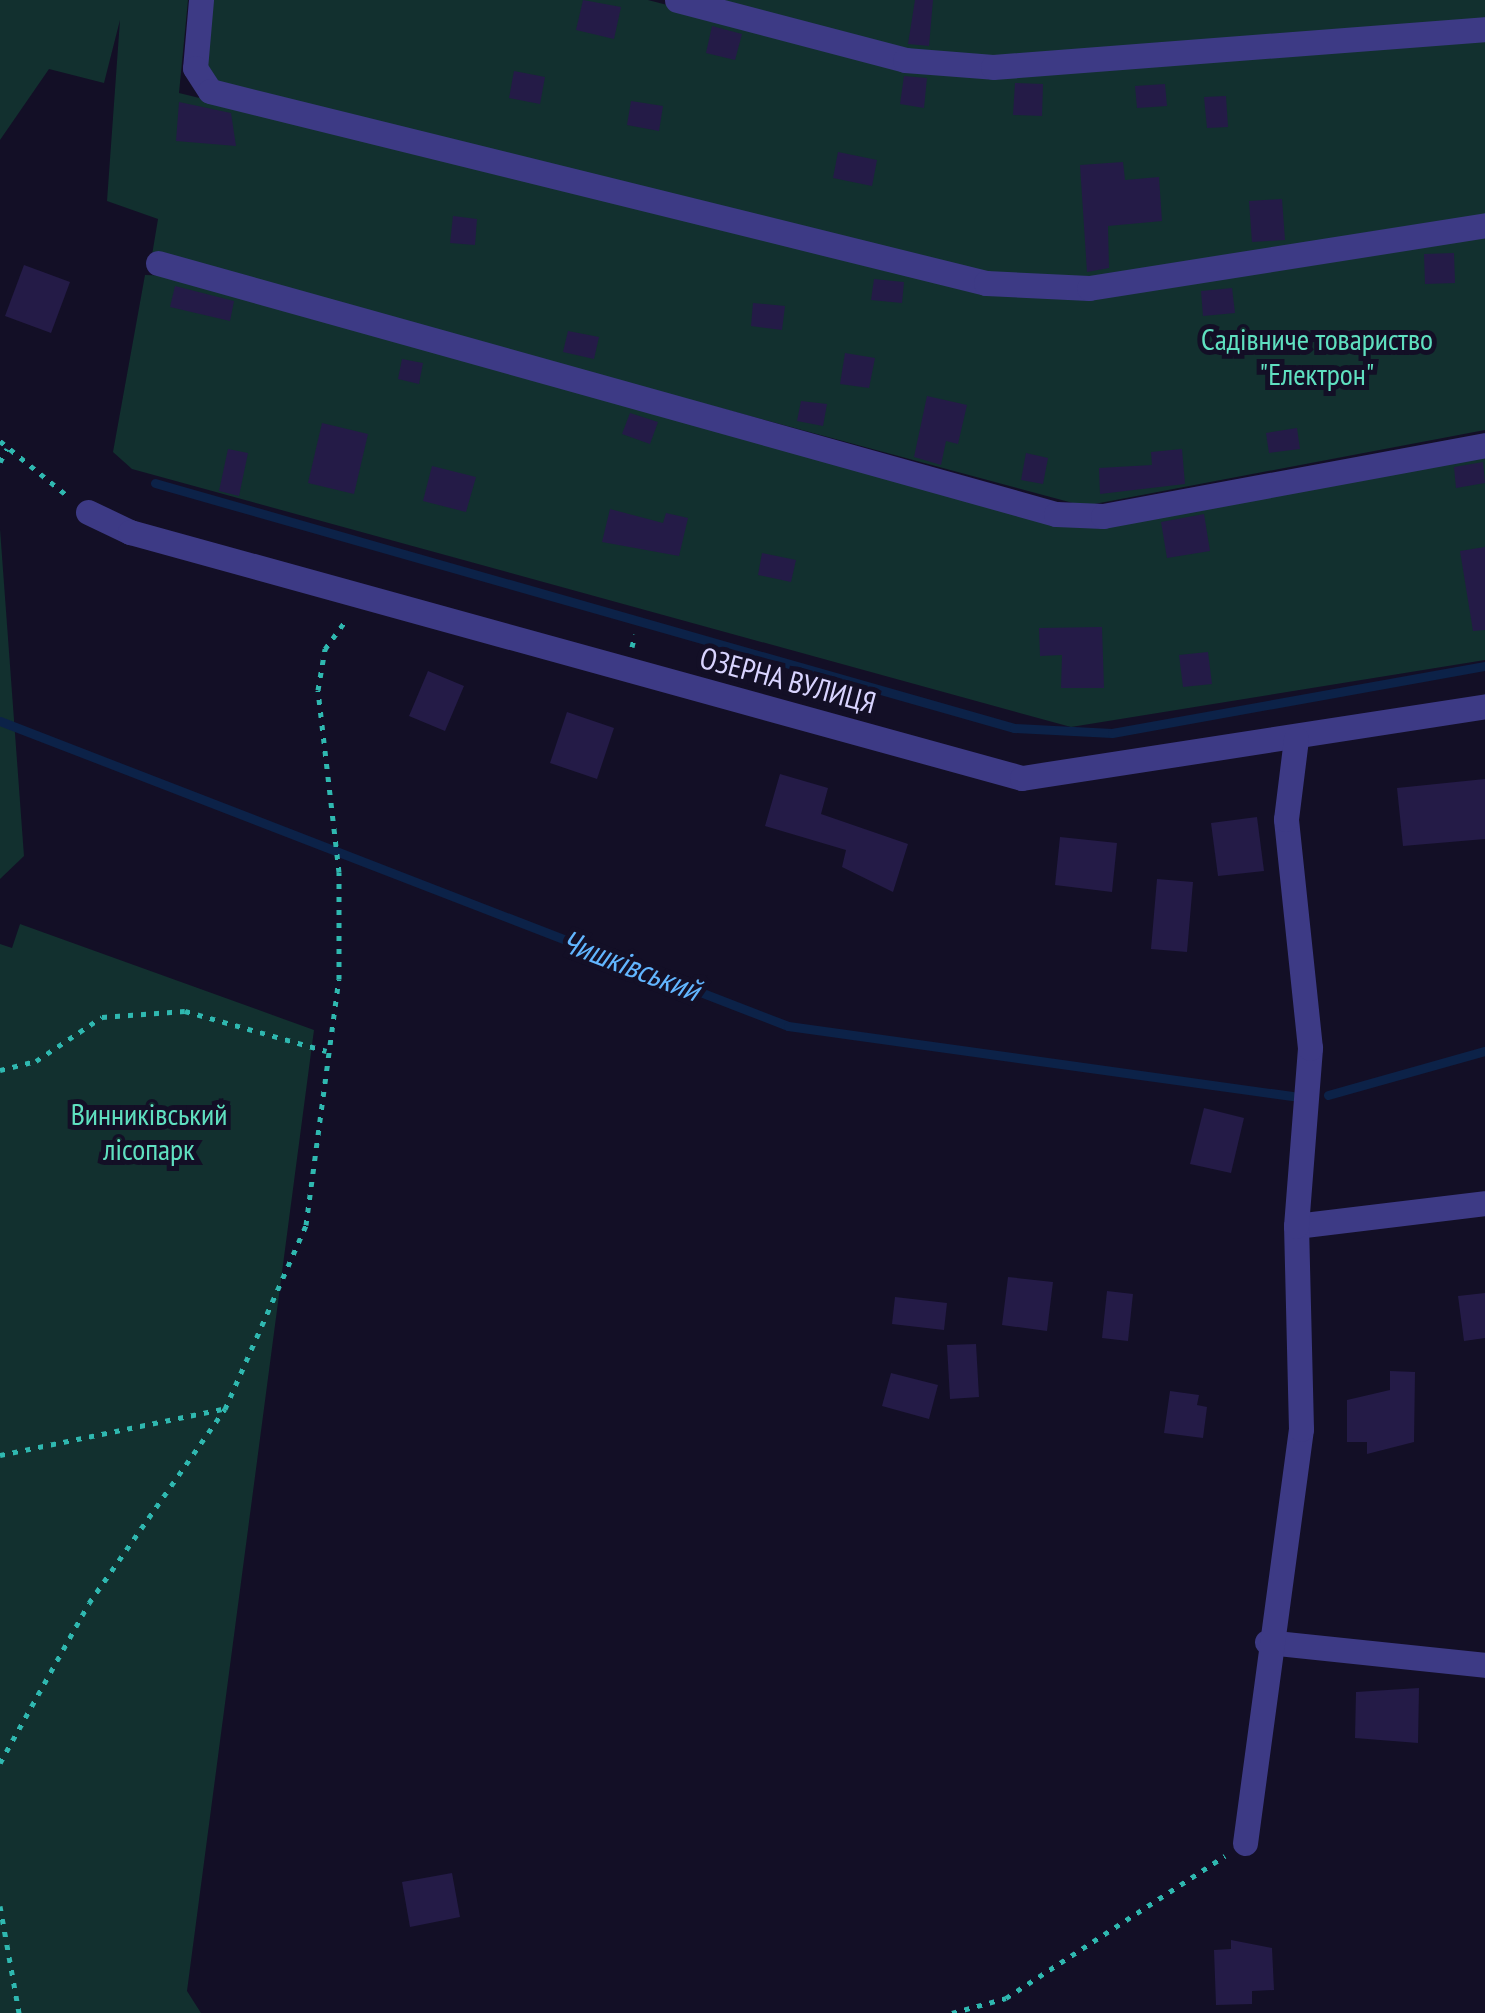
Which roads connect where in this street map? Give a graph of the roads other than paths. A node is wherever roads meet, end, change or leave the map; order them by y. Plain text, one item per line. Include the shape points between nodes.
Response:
1 (201, 0) edge
2 (677, 0) edge
3 (1485, 30) edge
4 (1485, 225) edge
5 (158, 264) dead end
6 (1485, 445) edge
7 (88, 512) road end
8 (1485, 706) edge
9 (1296, 739) junction
10 (1485, 1203) edge
11 (1296, 1226) junction
12 (1267, 1642) junction
13 (1485, 1665) edge
14 (1245, 1843) road end

1 - 4 street via 195,68 210,91 986,283 1089,288
2 - 3 street via 905,60 993,67
5 - 6 street via 1056,514 1103,516
7 - 9 street, ОЗЕРНА ВУЛИЦЯ via 130,532 1022,778
8 - 9 street, ОЗЕРНА ВУЛИЦЯ
9 - 11 street via 1286,819 1310,1048
10 - 11 street
11 - 12 street via 1301,1429
12 - 13 street
12 - 14 street

